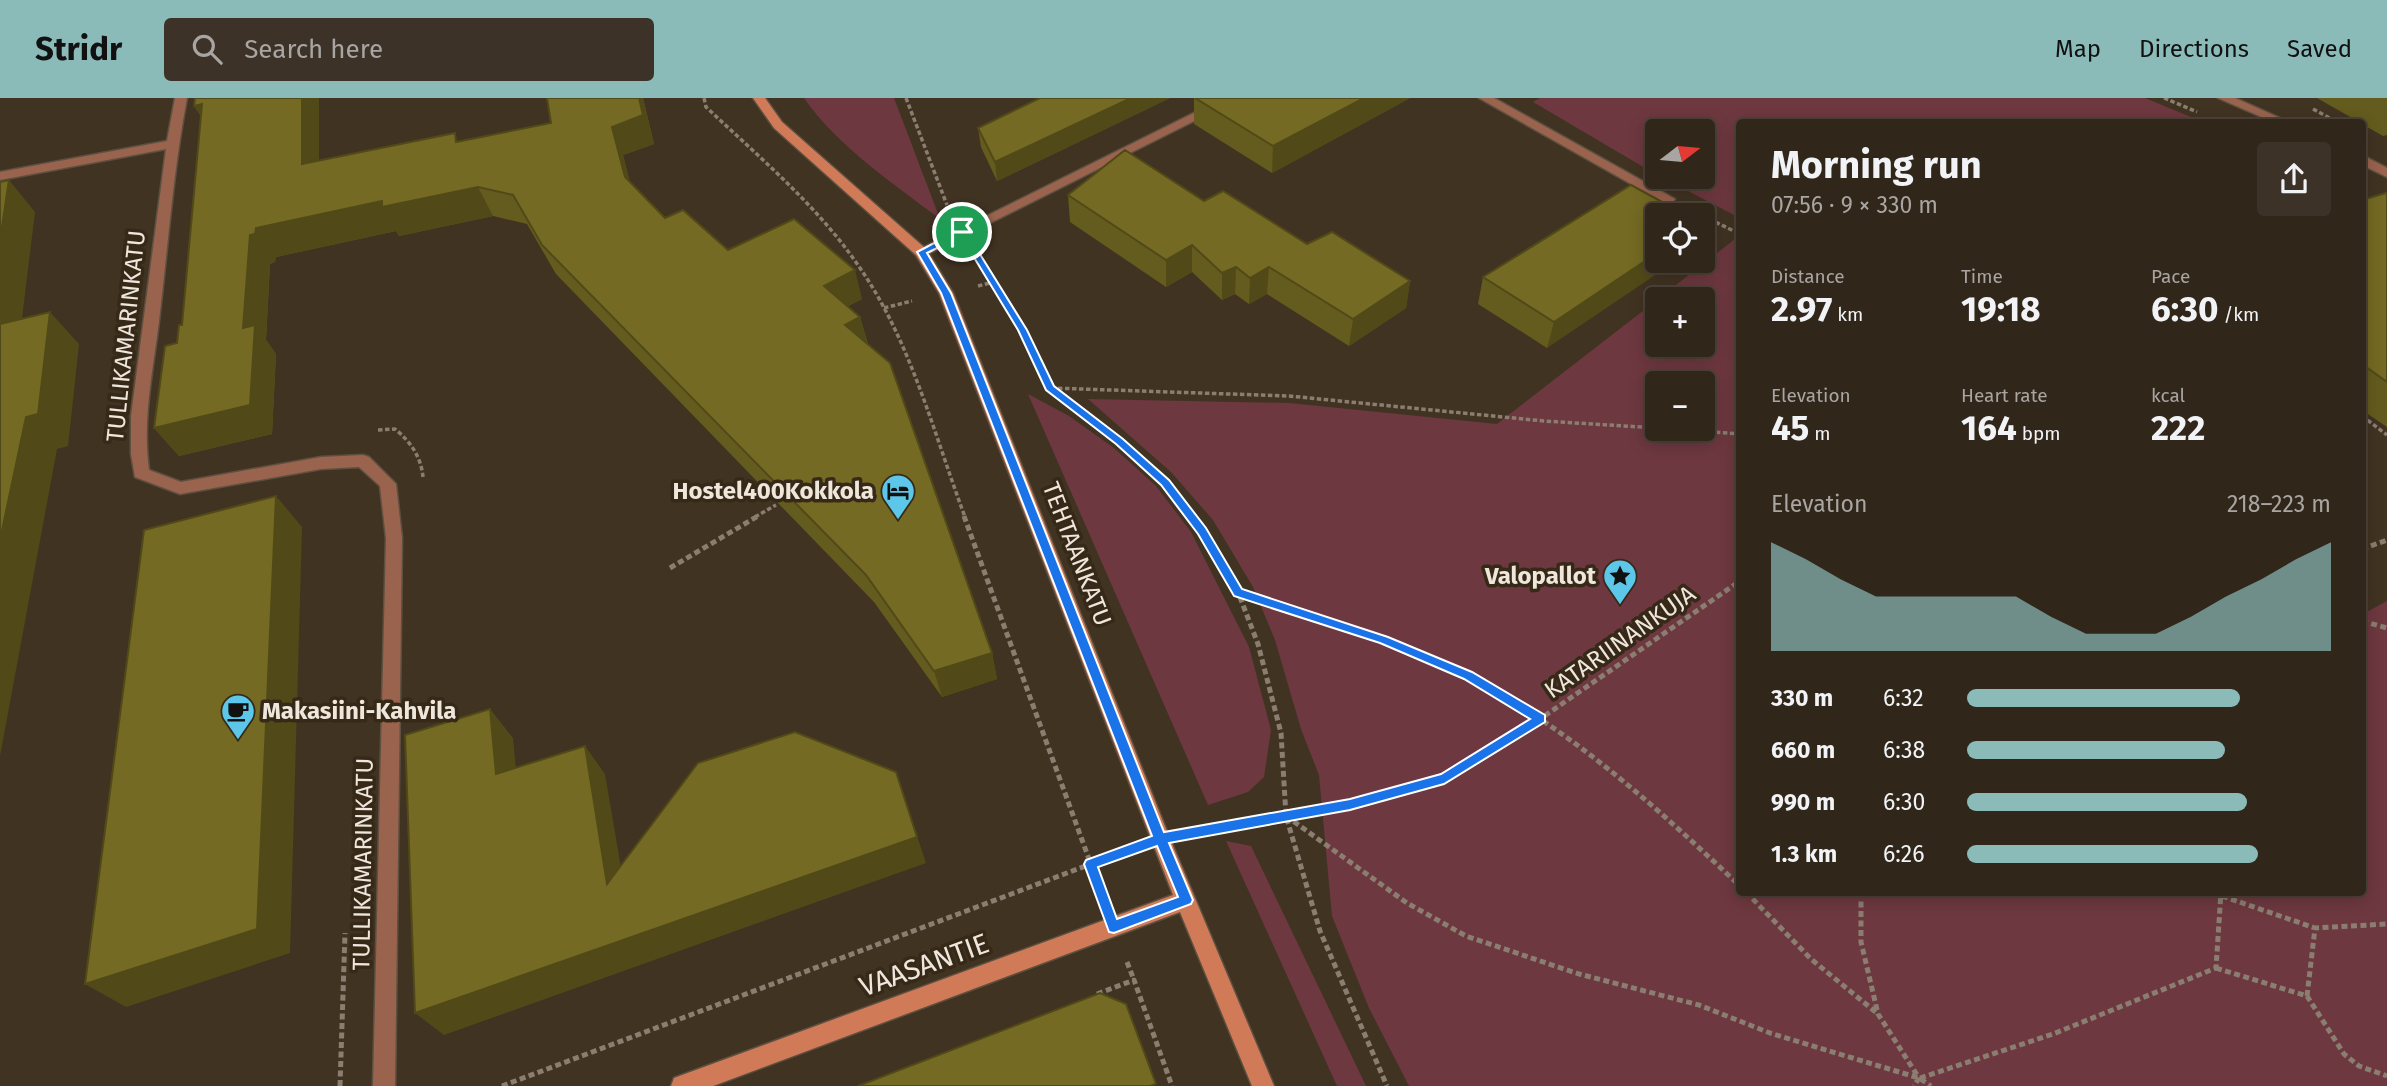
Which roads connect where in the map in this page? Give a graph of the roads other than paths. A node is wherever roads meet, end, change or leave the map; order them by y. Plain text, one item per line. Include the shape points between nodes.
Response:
1 (181, 98) edge
2 (759, 98) edge
3 (1234, 98) edge
4 (1485, 98) edge
5 (2224, 98) edge
6 (2276, 119) edge
7 (172, 144) junction
8 (2366, 161) edge
9 (2387, 173) edge
10 (0, 176) edge
11 (1668, 199) dead end
12 (922, 252) junction
13 (1186, 900) junction
14 (384, 1086) edge
15 (682, 1086) edge
16 (1263, 1086) edge

1 - 7 street, TULLIKAMARINKATU
2 - 12 main road, TEHTAANKATU via 778,125
3 - 12 street
4 - 11 street
5 - 6 street
7 - 10 street
7 - 14 street, TULLIKAMARINKATU via 140,402 136,447 141,473 180,488 321,463 363,461 388,484 394,538
8 - 9 street
12 - 13 main road, TEHTAANKATU via 946,293
13 - 15 main road, VAASANTIE
13 - 16 main road, TEHTAANKATU

